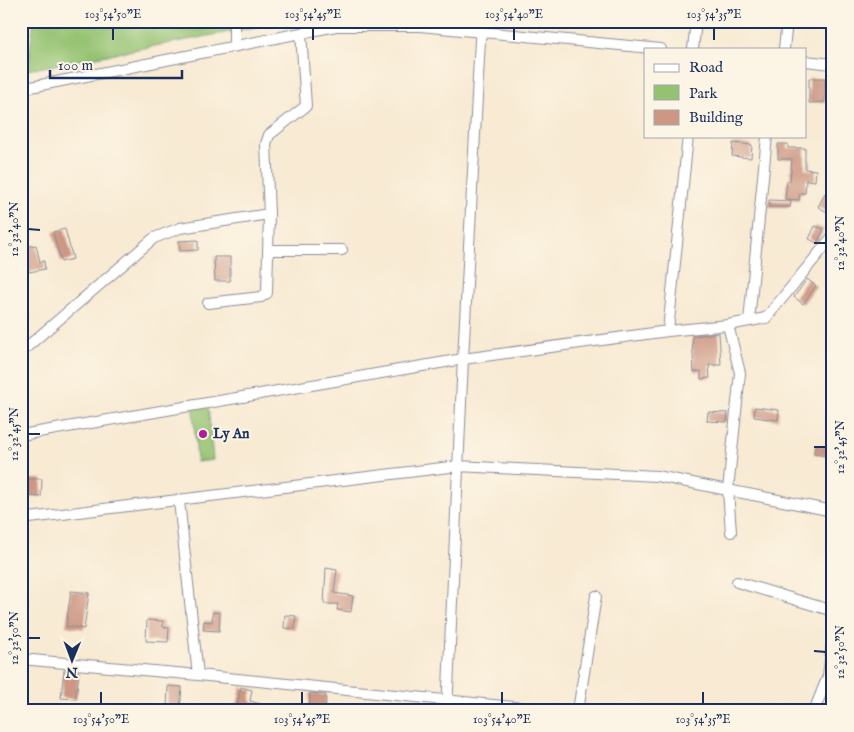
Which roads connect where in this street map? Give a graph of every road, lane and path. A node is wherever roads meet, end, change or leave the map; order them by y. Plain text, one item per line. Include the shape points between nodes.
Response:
1 (234, 21) edge
2 (696, 21) edge
3 (787, 21) edge
4 (378, 23) edge
5 (481, 26) edge
6 (301, 33) junction
7 (234, 47) junction
8 (652, 48) edge
9 (693, 48) edge
10 (784, 48) edge
11 (806, 61) edge
12 (833, 64) edge
13 (21, 88) edge
14 (688, 138) edge
15 (767, 138) edge
16 (269, 214) junction
17 (833, 236) edge
18 (268, 250) junction
19 (342, 250) dead end
20 (208, 303) dead end
21 (749, 321) junction
22 (728, 325) junction
23 (668, 331) junction
24 (21, 352) edge
25 (462, 358) junction
26 (21, 435) edge
27 (458, 466) junction
28 (728, 490) junction
29 (179, 500) junction
30 (833, 511) edge
31 (21, 519) edge
32 (731, 532) dead end
33 (737, 582) dead end
34 (596, 596) dead end
35 (833, 611) edge
36 (833, 636) edge
37 (21, 660) edge
38 (198, 675) junction
39 (447, 699) junction
40 (447, 711) edge
41 (554, 711) edge
42 (578, 711) edge
43 (814, 711) edge

1 - 7 street
2 - 9 street
3 - 10 street
4 - 5 street
4 - 6 street
5 - 8 street
5 - 25 street
6 - 7 street
6 - 16 street via 306,106 269,136 266,144
7 - 13 street
11 - 12 street
14 - 23 street
15 - 21 street
16 - 18 street
16 - 24 street via 180,228 154,238
17 - 21 street via 771,315
18 - 19 street
18 - 20 street via 267,293 261,297
21 - 22 street
22 - 23 street
22 - 28 street via 740,373
23 - 25 street
25 - 26 street
25 - 27 street
27 - 28 street via 657,476
27 - 29 street
27 - 39 street
28 - 30 street
28 - 32 street
29 - 31 street
29 - 38 street
33 - 35 street
34 - 42 street
36 - 43 street via 828,676
37 - 38 street
38 - 39 street
39 - 40 street
39 - 41 street

